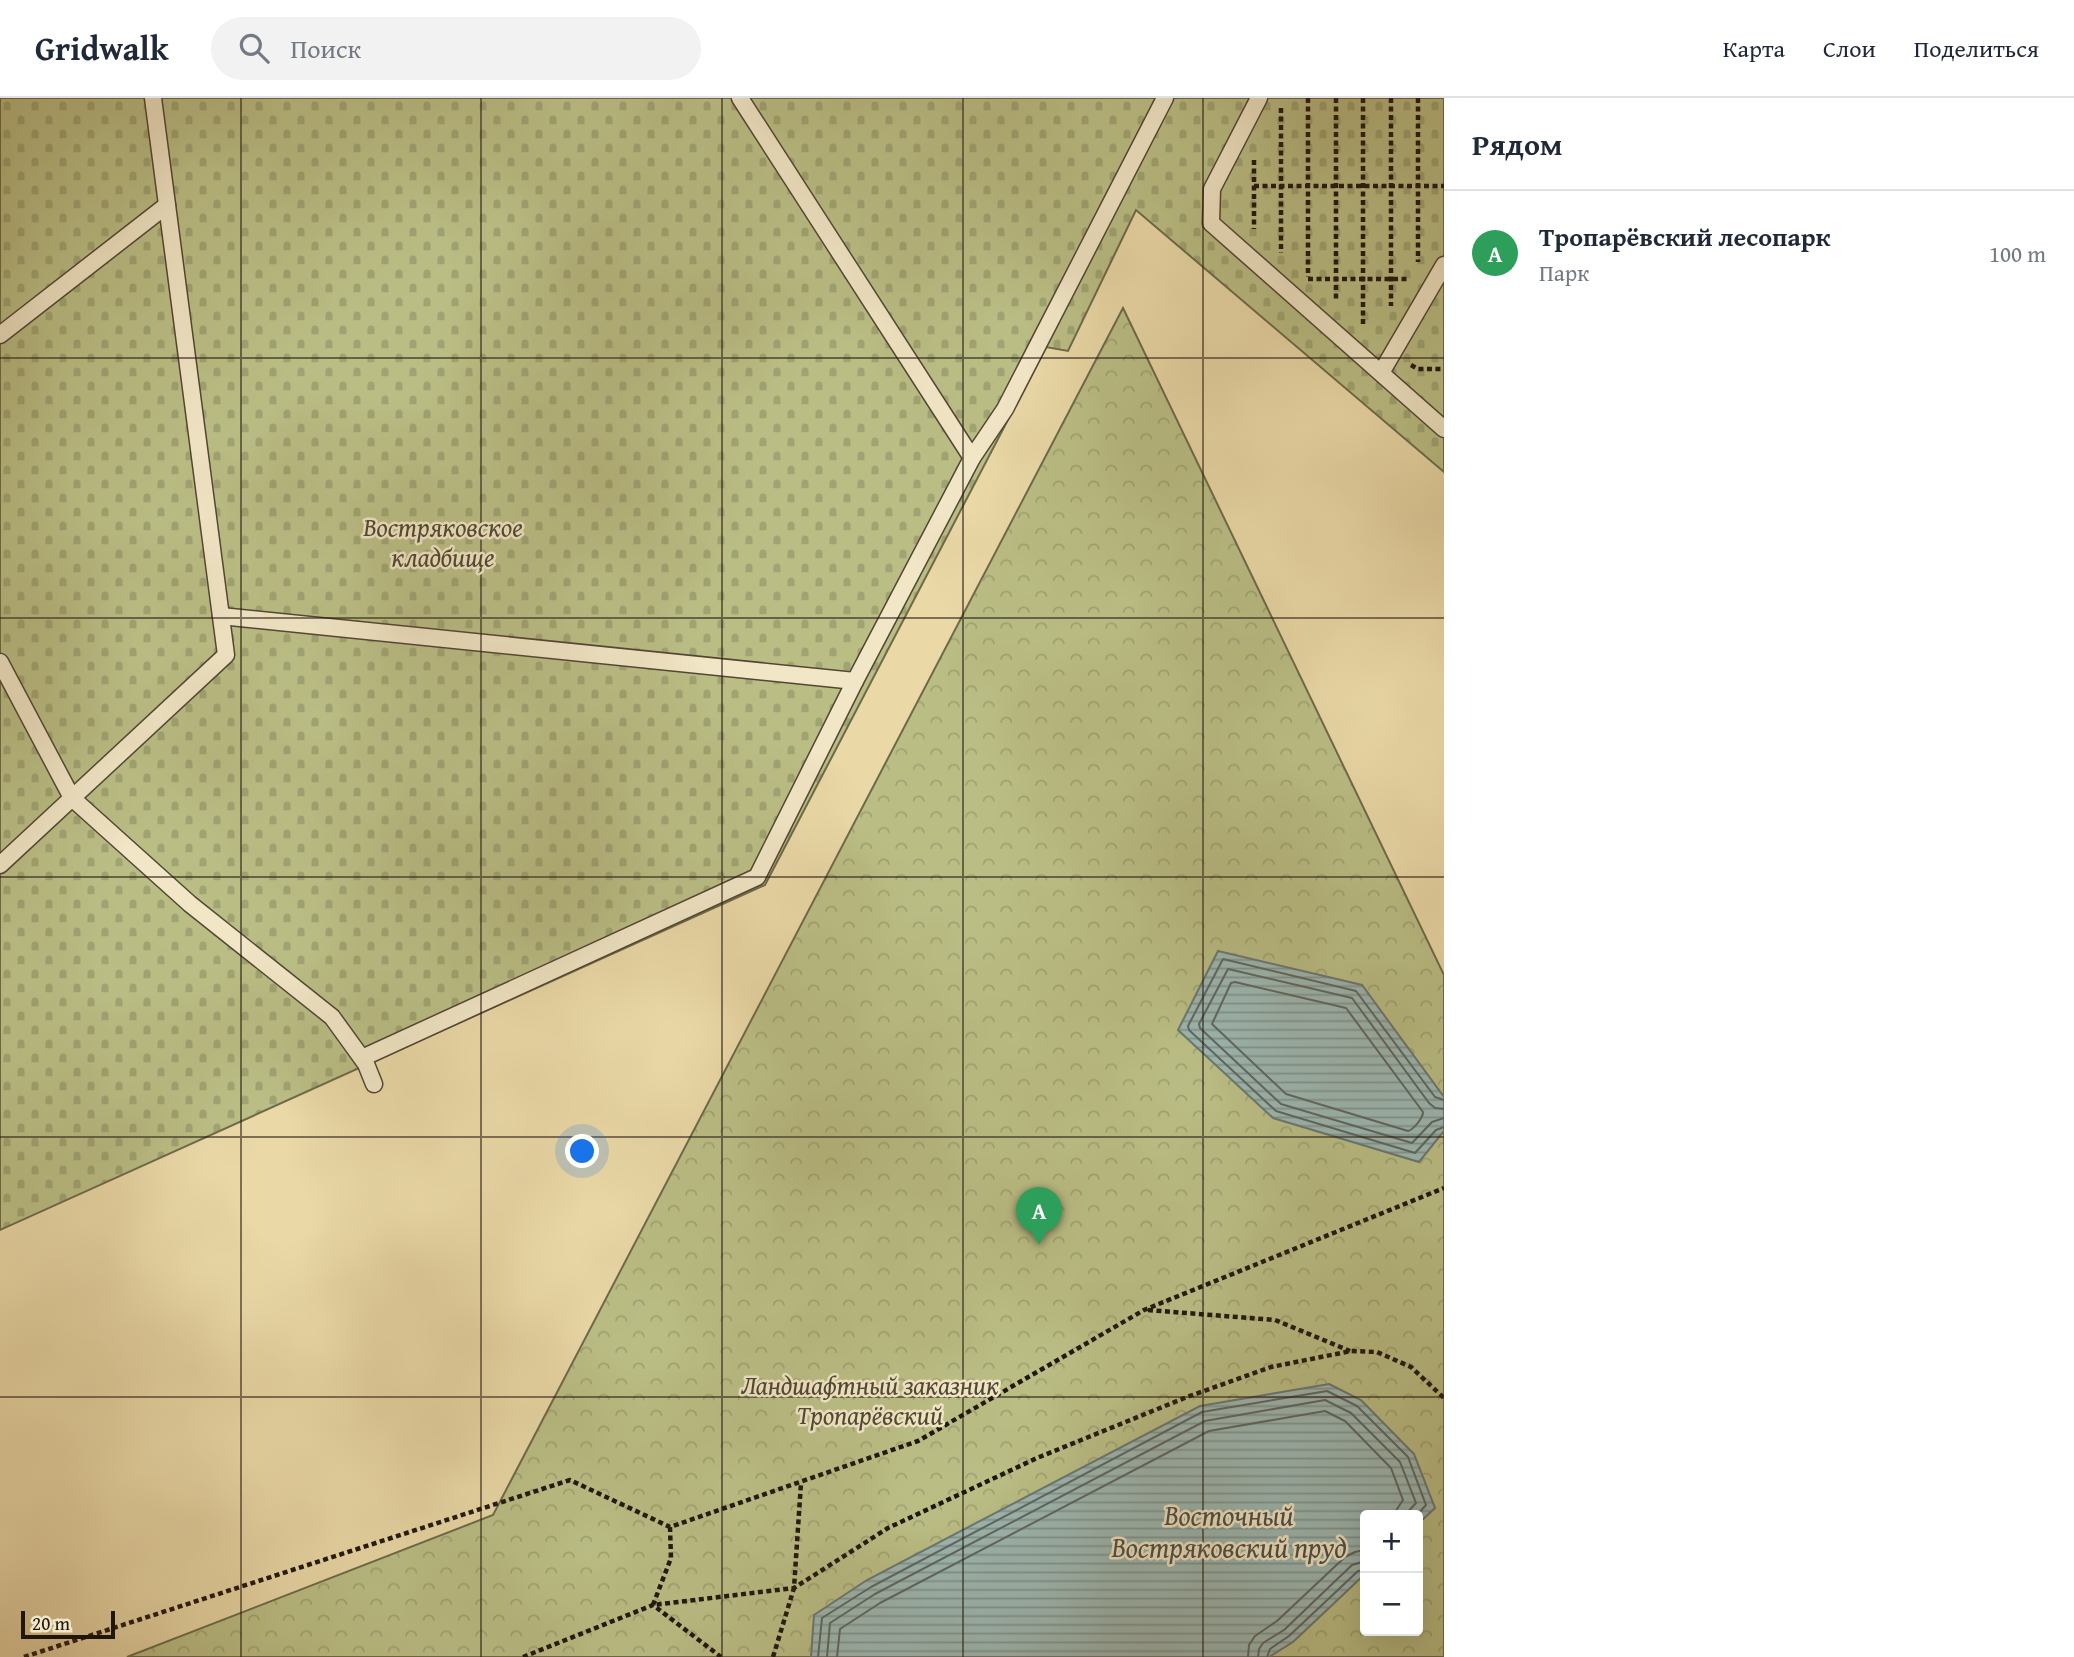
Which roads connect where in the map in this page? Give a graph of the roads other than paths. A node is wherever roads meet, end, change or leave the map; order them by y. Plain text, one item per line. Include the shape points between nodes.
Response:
1 (153, 98) edge
2 (740, 98) edge
3 (1165, 98) edge
4 (1256, 103) edge
5 (167, 205) junction
6 (1440, 272) edge
7 (0, 335) edge
8 (1381, 373) junction
9 (1444, 429) edge
10 (972, 458) junction
11 (221, 616) junction
12 (0, 662) edge
13 (855, 681) junction
14 (72, 798) junction
15 (0, 864) edge
16 (362, 1058) junction
17 (374, 1084) dead end

1 - 5 lane
2 - 10 lane
3 - 10 lane via 1005,409
4 - 8 lane via 1212,189 1211,223
5 - 7 lane
5 - 11 lane
6 - 8 lane
8 - 9 lane
10 - 13 lane
11 - 13 lane
11 - 14 lane via 226,655
12 - 14 lane
13 - 16 lane via 757,877
14 - 15 lane
14 - 16 lane via 190,904 332,1017
16 - 17 lane

